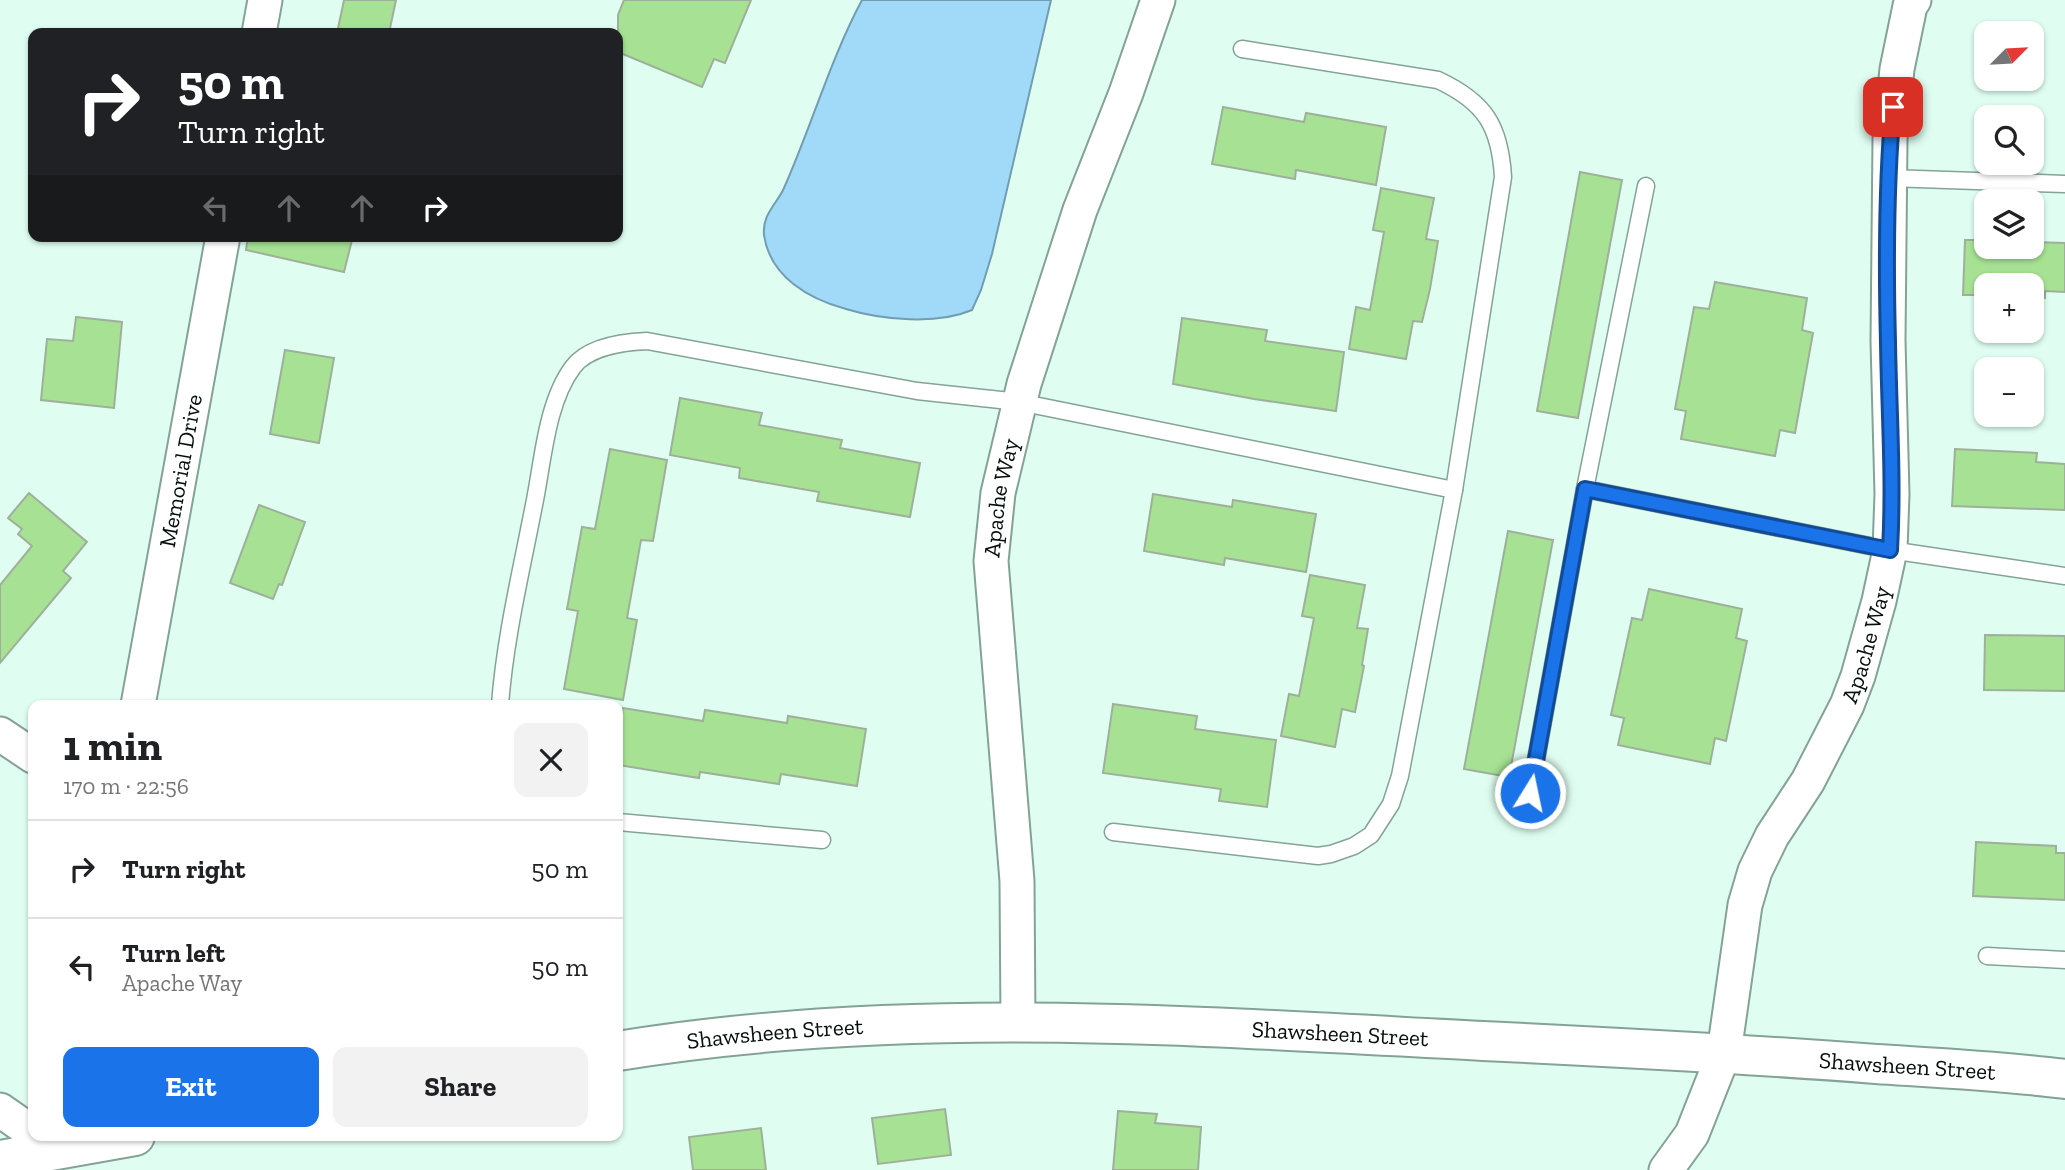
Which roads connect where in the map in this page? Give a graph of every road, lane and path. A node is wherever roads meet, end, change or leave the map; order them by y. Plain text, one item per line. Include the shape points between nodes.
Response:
1 (265, 0) edge
2 (1158, 0) edge
3 (1907, 2) edge
4 (260, 28) edge
5 (1242, 49) dead end
6 (1889, 178) junction
7 (2065, 184) edge
8 (1646, 186) dead end
9 (222, 242) edge
10 (1019, 402) junction
11 (1585, 489) junction
12 (1454, 490) junction
13 (1890, 550) junction
14 (2065, 576) edge
15 (139, 700) edge
16 (501, 700) edge
17 (0, 734) edge
18 (28, 753) edge
19 (1530, 793) dead end
20 (623, 822) edge
21 (1112, 832) dead end
22 (822, 840) dead end
23 (1987, 956) dead end
24 (2065, 960) edge
25 (1017, 1021) junction
26 (623, 1050) edge
27 (1724, 1053) junction
28 (2065, 1079) edge
29 (0, 1110) edge
30 (28, 1127) edge
31 (43, 1141) edge
32 (0, 1160) edge
33 (1666, 1170) edge

1 - 4 street
2 - 10 street, Apache Way via 1080,210
3 - 6 street, Apache Way
5 - 12 lane via 1438,80 1461,90 1489,118 1502,156 1503,177
6 - 7 lane
6 - 13 street, Apache Way
8 - 11 lane
9 - 15 street, Memorial Drive
10 - 12 lane
10 - 16 lane via 917,391 647,341 627,342 590,355 575,365 554,403 506,647
10 - 25 street, Apache Way via 998,493 991,561 1017,881
11 - 13 lane
11 - 19 lane
12 - 21 lane via 1400,776 1391,804 1371,835 1354,846 1318,856
13 - 14 lane
13 - 27 street, Apache Way via 1867,647 1847,705 1755,871 1745,905
17 - 18 street
20 - 22 lane
23 - 24 lane
25 - 26 main road, Shawsheen Street via 760,1033
25 - 27 main road, Shawsheen Street via 1148,1023
27 - 28 main road, Shawsheen Street
27 - 33 street, Apache Way via 1692,1134
29 - 30 street
31 - 32 main road

